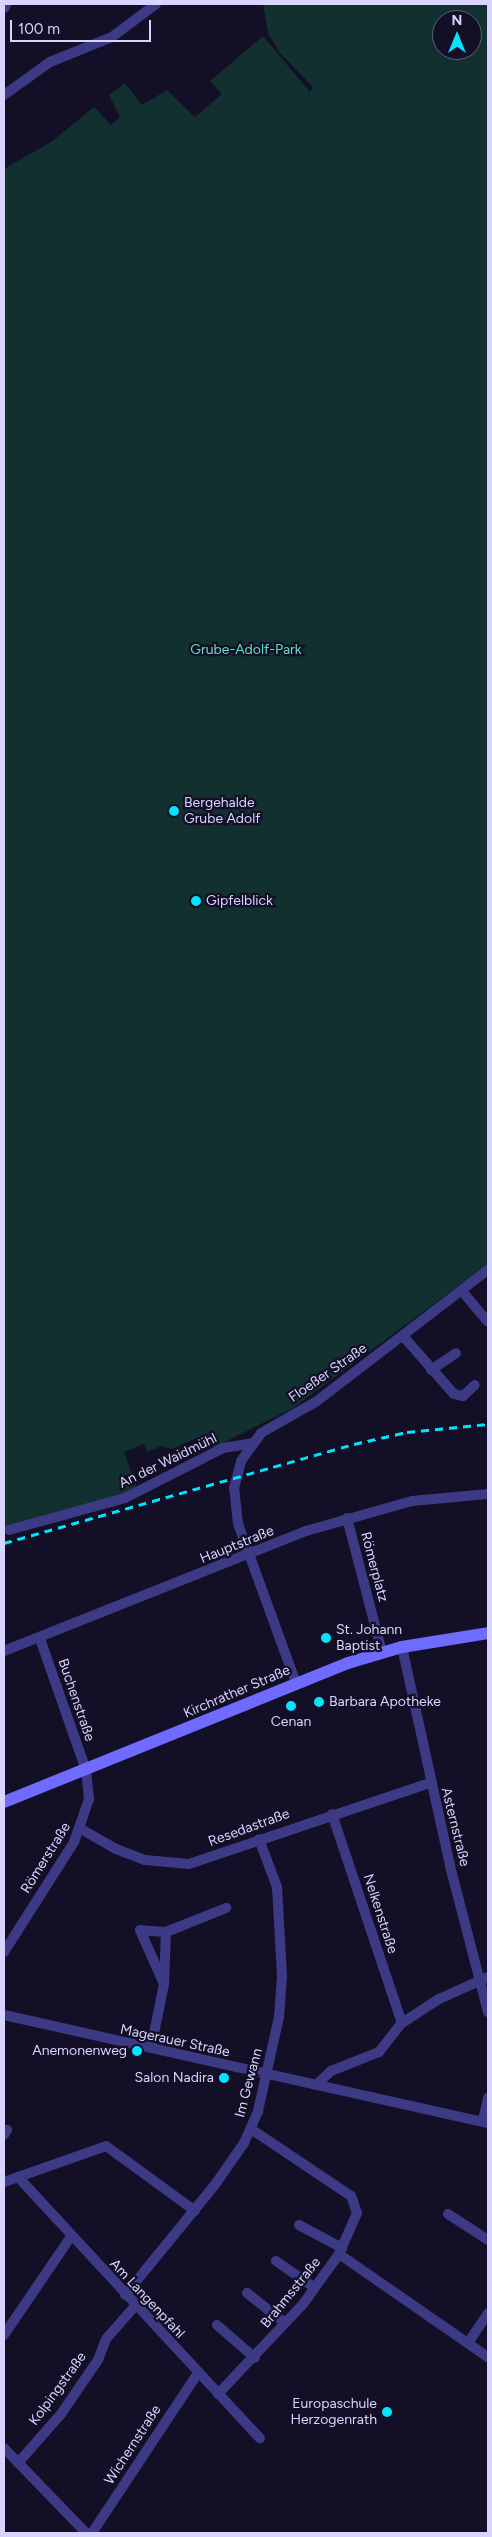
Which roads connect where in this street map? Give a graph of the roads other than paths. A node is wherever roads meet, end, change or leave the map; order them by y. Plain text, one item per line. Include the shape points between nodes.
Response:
1 (156, 4) edge
2 (4, 96) edge
3 (488, 1270) edge
4 (462, 1291) junction
5 (488, 1322) edge
6 (403, 1336) junction
7 (456, 1353) dead end
8 (431, 1370) junction
9 (475, 1385) dead end
10 (253, 1443) junction
11 (488, 1494) edge
12 (347, 1518) junction
13 (9, 1530) dead end
14 (248, 1555) junction
15 (488, 1633) edge
16 (40, 1640) junction
17 (402, 1646) junction
18 (4, 1651) edge
19 (382, 1652) junction
20 (296, 1683) junction
21 (86, 1770) junction
22 (430, 1783) junction
23 (4, 1802) edge
24 (332, 1814) junction
25 (81, 1829) junction
26 (259, 1839) junction
27 (226, 1908) dead end
28 (166, 1932) junction
29 (4, 1952) edge
30 (485, 1979) edge
31 (164, 1984) junction
32 (488, 2012) edge
33 (4, 2014) edge
34 (402, 2023) junction
35 (151, 2048) junction
36 (266, 2074) junction
37 (316, 2084) junction
38 (488, 2098) edge
39 (486, 2122) edge
40 (251, 2129) junction
41 (18, 2177) junction
42 (4, 2182) edge
43 (195, 2211) junction
44 (448, 2214) dead end
45 (299, 2225) dead end
46 (70, 2238) junction
47 (488, 2240) edge
48 (340, 2251) junction
49 (276, 2261) dead end
50 (315, 2288) junction
51 (248, 2293) dead end
52 (125, 2294) junction
53 (135, 2306) junction
54 (488, 2313) edge
55 (285, 2323) junction
56 (216, 2325) dead end
57 (4, 2335) edge
58 (468, 2343) junction
59 (488, 2357) edge
60 (255, 2358) junction
61 (198, 2373) junction
62 (218, 2394) junction
63 (260, 2438) dead end
64 (4, 2448) edge
65 (18, 2463) junction
66 (86, 2533) edge
67 (92, 2533) edge

1 - 2 street via 112,37 50,62
3 - 4 street, Floeßer Straße
4 - 5 street
4 - 6 street, Floeßer Straße
6 - 8 street
6 - 10 street, Floeßer Straße via 317,1401 271,1426
7 - 8 street
8 - 9 street via 458,1397
10 - 13 street, An der Waidmühl via 223,1448 125,1498
10 - 14 street, Floeßer Straße via 241,1461 234,1488 238,1524
11 - 12 street, Hauptstraße via 412,1501
12 - 14 street, Hauptstraße
12 - 19 street, Römerplatz
14 - 16 street, Hauptstraße
14 - 20 street
15 - 17 main road, Kirchrather Straße
16 - 18 street, Hauptstraße
16 - 21 street, Buchenstraße
17 - 19 main road, Kirchrather Straße
17 - 22 street, Asternstraße
19 - 20 main road, Kirchrather Straße
20 - 21 main road, Kirchrather Straße
21 - 23 main road, Kirchrather Straße
21 - 25 street, Römerstraße via 90,1799
22 - 24 street, Resedastraße
22 - 30 street, Asternstraße
24 - 26 street, Resedastraße
24 - 34 street, Nelkenstraße
25 - 26 street, Resedastraße via 116,1850 171,1865 205,1859
25 - 29 street, Römerstraße
26 - 36 street, Im Gewann via 277,1887 282,1976
27 - 28 street
28 - 31 street
28 - 31 street via 140,1930
30 - 32 street, Asternstraße
30 - 34 street
31 - 35 street
33 - 35 street, Magerauer Straße
34 - 37 street via 379,2052 330,2071
35 - 36 street, Magerauer Straße
36 - 37 street, Magerauer Straße
36 - 40 street, Im Gewann
37 - 39 street, Magerauer Straße
38 - 39 street
40 - 43 street, Im Gewann
40 - 48 street, Brahmsstraße via 351,2196 357,2213
41 - 42 street
41 - 43 street via 97,2146 114,2150
41 - 46 street, Am Langenpfahl
43 - 52 street, Im Gewann
44 - 47 street
45 - 48 street
46 - 52 street, Am Langenpfahl
46 - 57 street
48 - 50 street, Brahmsstraße
48 - 58 street
49 - 50 street
50 - 55 street, Brahmsstraße
51 - 55 street
52 - 53 street, Am Langenpfahl
53 - 61 street, Am Langenpfahl
53 - 65 street, Kolpingstraße via 106,2339 98,2360 61,2414
54 - 58 street
55 - 60 street, Brahmsstraße
56 - 60 street
58 - 59 street
60 - 62 street, Brahmsstraße
61 - 62 street, Am Langenpfahl
61 - 67 street, Wichernstraße
62 - 63 street, Am Langenpfahl
64 - 65 street
65 - 66 street

